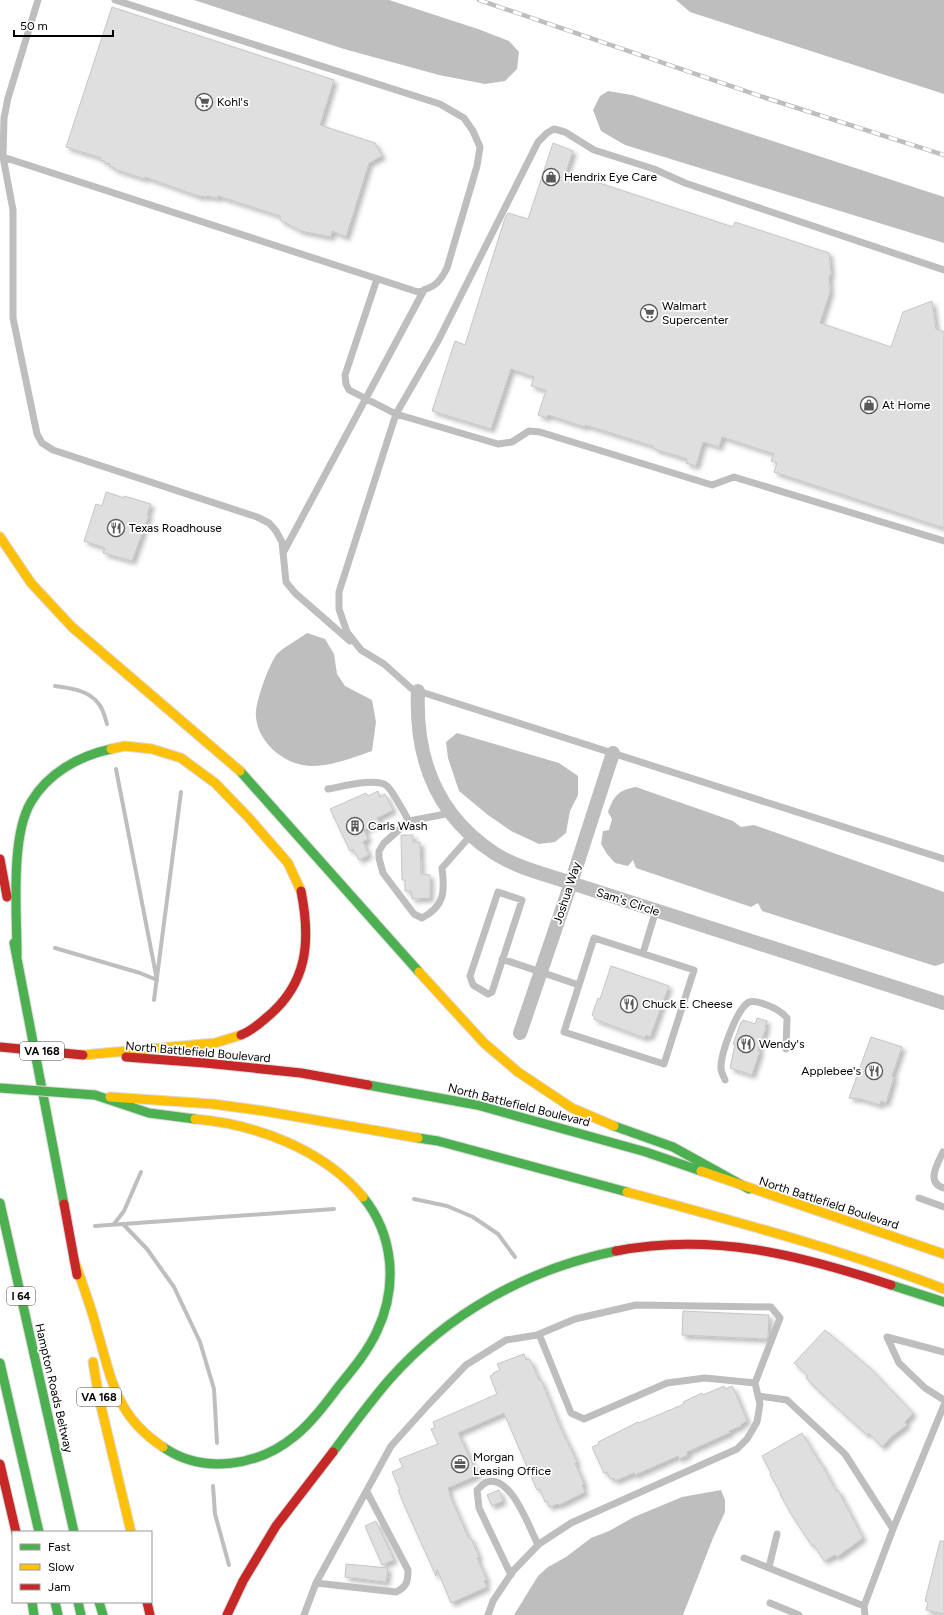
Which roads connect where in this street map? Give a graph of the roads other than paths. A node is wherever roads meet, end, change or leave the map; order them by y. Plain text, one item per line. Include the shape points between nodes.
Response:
1 (38, 0) edge
2 (116, 0) edge
3 (3, 157) junction
4 (944, 270) edge
5 (377, 279) junction
6 (424, 290) junction
7 (366, 398) junction
8 (396, 414) junction
9 (0, 537) edge
10 (944, 541) edge
11 (283, 553) junction
12 (361, 650) junction
13 (418, 691) junction
14 (612, 753) junction
15 (328, 790) dead end
16 (451, 813) junction
17 (409, 821) junction
18 (471, 835) junction
19 (0, 859) edge
20 (944, 859) edge
21 (571, 883) junction
22 (656, 910) junction
23 (643, 953) junction
24 (17, 956) junction
25 (502, 959) junction
26 (540, 973) junction
27 (579, 985) junction
28 (944, 1003) edge
29 (520, 1033) dead end
30 (0, 1047) edge
31 (786, 1049) dead end
32 (83, 1055) junction
33 (725, 1080) dead end
34 (0, 1088) edge
35 (95, 1095) junction
36 (943, 1152) dead end
37 (944, 1188) edge
38 (749, 1189) junction
39 (920, 1198) dead end
40 (0, 1204) edge
41 (944, 1207) edge
42 (847, 1245) dead end
43 (819, 1246) junction
44 (944, 1254) edge
45 (74, 1260) junction
46 (944, 1289) edge
47 (944, 1302) edge
48 (87, 1329) dead end
49 (539, 1334) junction
50 (91, 1352) dead end
51 (944, 1352) edge
52 (0, 1364) edge
53 (755, 1383) junction
54 (42, 1389) junction
55 (758, 1396) junction
56 (944, 1400) edge
57 (944, 1405) edge
58 (0, 1464) edge
59 (367, 1492) junction
60 (893, 1529) junction
61 (16, 1531) edge
62 (39, 1531) edge
63 (74, 1531) edge
64 (81, 1531) edge
65 (131, 1531) edge
66 (777, 1534) dead end
67 (538, 1546) junction
68 (744, 1558) dead end
69 (769, 1567) junction
70 (511, 1575) junction
71 (316, 1583) junction
72 (32, 1603) edge
73 (55, 1603) edge
74 (78, 1603) edge
75 (99, 1603) edge
76 (147, 1603) edge
77 (770, 1604) dead end
78 (864, 1606) junction
79 (34, 1615) edge
80 (58, 1615) edge
81 (81, 1615) edge
82 (103, 1615) edge
83 (150, 1615) edge
84 (227, 1615) edge
85 (304, 1615) edge
86 (488, 1615) edge
87 (799, 1615) edge
88 (866, 1615) edge

1 - 3 lane via 8,98 4,118
2 - 6 lane via 440,104 464,118 480,147 477,166 441,280
3 - 5 lane
3 - 11 lane via 13,210 12,318 37,434 42,443 54,450 269,522 282,542
4 - 8 lane via 685,183 654,169 594,150 565,132 554,130 538,142 438,341
5 - 6 lane via 418,292
5 - 7 lane via 345,375 350,390
6 - 7 lane
7 - 8 lane
7 - 11 lane
8 - 10 lane via 498,444 512,442 528,430 540,432 712,485 734,477
8 - 12 lane via 340,592 339,609 347,632
9 - 38 main road via 31,583 72,627 237,767 463,1021 502,1059 538,1087 572,1108 618,1128 673,1147
11 - 12 lane via 286,582 295,593
12 - 13 lane via 384,664 412,689
13 - 14 lane
13 - 16 street, Sam's Circle via 418,732 424,760 433,785
14 - 20 lane
14 - 21 street, Joshua Way
15 - 17 lane via 370,782 387,785
16 - 17 lane
16 - 18 street, Sam's Circle
17 - 18 lane via 384,843 379,858 383,873 414,914 422,918 433,912 442,898 442,868
18 - 21 street, Sam's Circle via 495,853 521,866
19 - 24 main road
21 - 22 street, Sam's Circle
21 - 26 street, Joshua Way
22 - 23 lane
22 - 28 street, Sam's Circle
23 - 27 lane via 594,938
23 - 27 lane via 694,970 664,1064 564,1032
24 - 32 main road via 17,858 22,826 31,802 45,784 66,766 92,753 125,746 152,748 181,758 215,783 288,863 301,891 306,917 306,946 298,978 277,1009 249,1032 216,1043
24 - 45 main road
25 - 25 lane via 492,992 488,994 473,984 470,976 498,892 522,900
25 - 26 lane
26 - 27 lane
26 - 29 street, Joshua Way
30 - 32 main road, North Battlefield Boulevard / VA 168, bridge
31 - 33 lane via 787,1018 774,1008 750,1002 737,1014 722,1056 721,1069
32 - 38 main road, North Battlefield Boulevard via 205,1063 301,1073 477,1105 646,1152
34 - 35 main road, bridge
35 - 43 main road via 250,1109 438,1142
35 - 45 main road via 156,1115 227,1123 265,1134 289,1143 333,1170 358,1190 378,1220 389,1254 391,1285 378,1330 364,1354 330,1399 294,1437 260,1457 227,1464 213,1464 184,1458 171,1452 133,1422 112,1383
36 - 37 lane via 933,1173 940,1187
38 - 44 main road, North Battlefield Boulevard
39 - 41 lane
40 - 54 main road, Hampton Roads Beltway / I 64
42 - 43 main road
43 - 46 main road
45 - 48 main road
47 - 84 main road via 801,1258 758,1249 718,1245 668,1244 615,1250 572,1261 527,1277 487,1299 443,1329 393,1376 276,1526 243,1581
49 - 53 lane via 571,1413 584,1419 667,1383 705,1378
49 - 53 lane via 576,1319 636,1305 771,1307 780,1318
49 - 59 lane via 506,1340 466,1365 392,1446
50 - 65 main road, VA 168
51 - 56 lane via 887,1337 899,1363 925,1388
52 - 62 main road
53 - 55 lane
54 - 63 main road, Hampton Roads Beltway / I 64
54 - 64 main road
55 - 60 lane via 787,1400 845,1454
55 - 67 lane via 760,1404 757,1422 747,1439 737,1449 571,1523
57 - 60 lane
58 - 61 main road
59 - 71 lane
59 - 71 lane via 408,1570 408,1581 404,1589 396,1592
60 - 78 lane
66 - 69 lane
67 - 70 lane
67 - 70 lane via 520,1507 508,1490 496,1482 486,1482 477,1490 479,1508
68 - 69 lane
69 - 78 lane
70 - 86 lane via 493,1601
71 - 85 lane
72 - 79 main road
73 - 80 main road
74 - 81 main road
75 - 82 main road
76 - 83 main road
77 - 87 lane
78 - 88 lane

